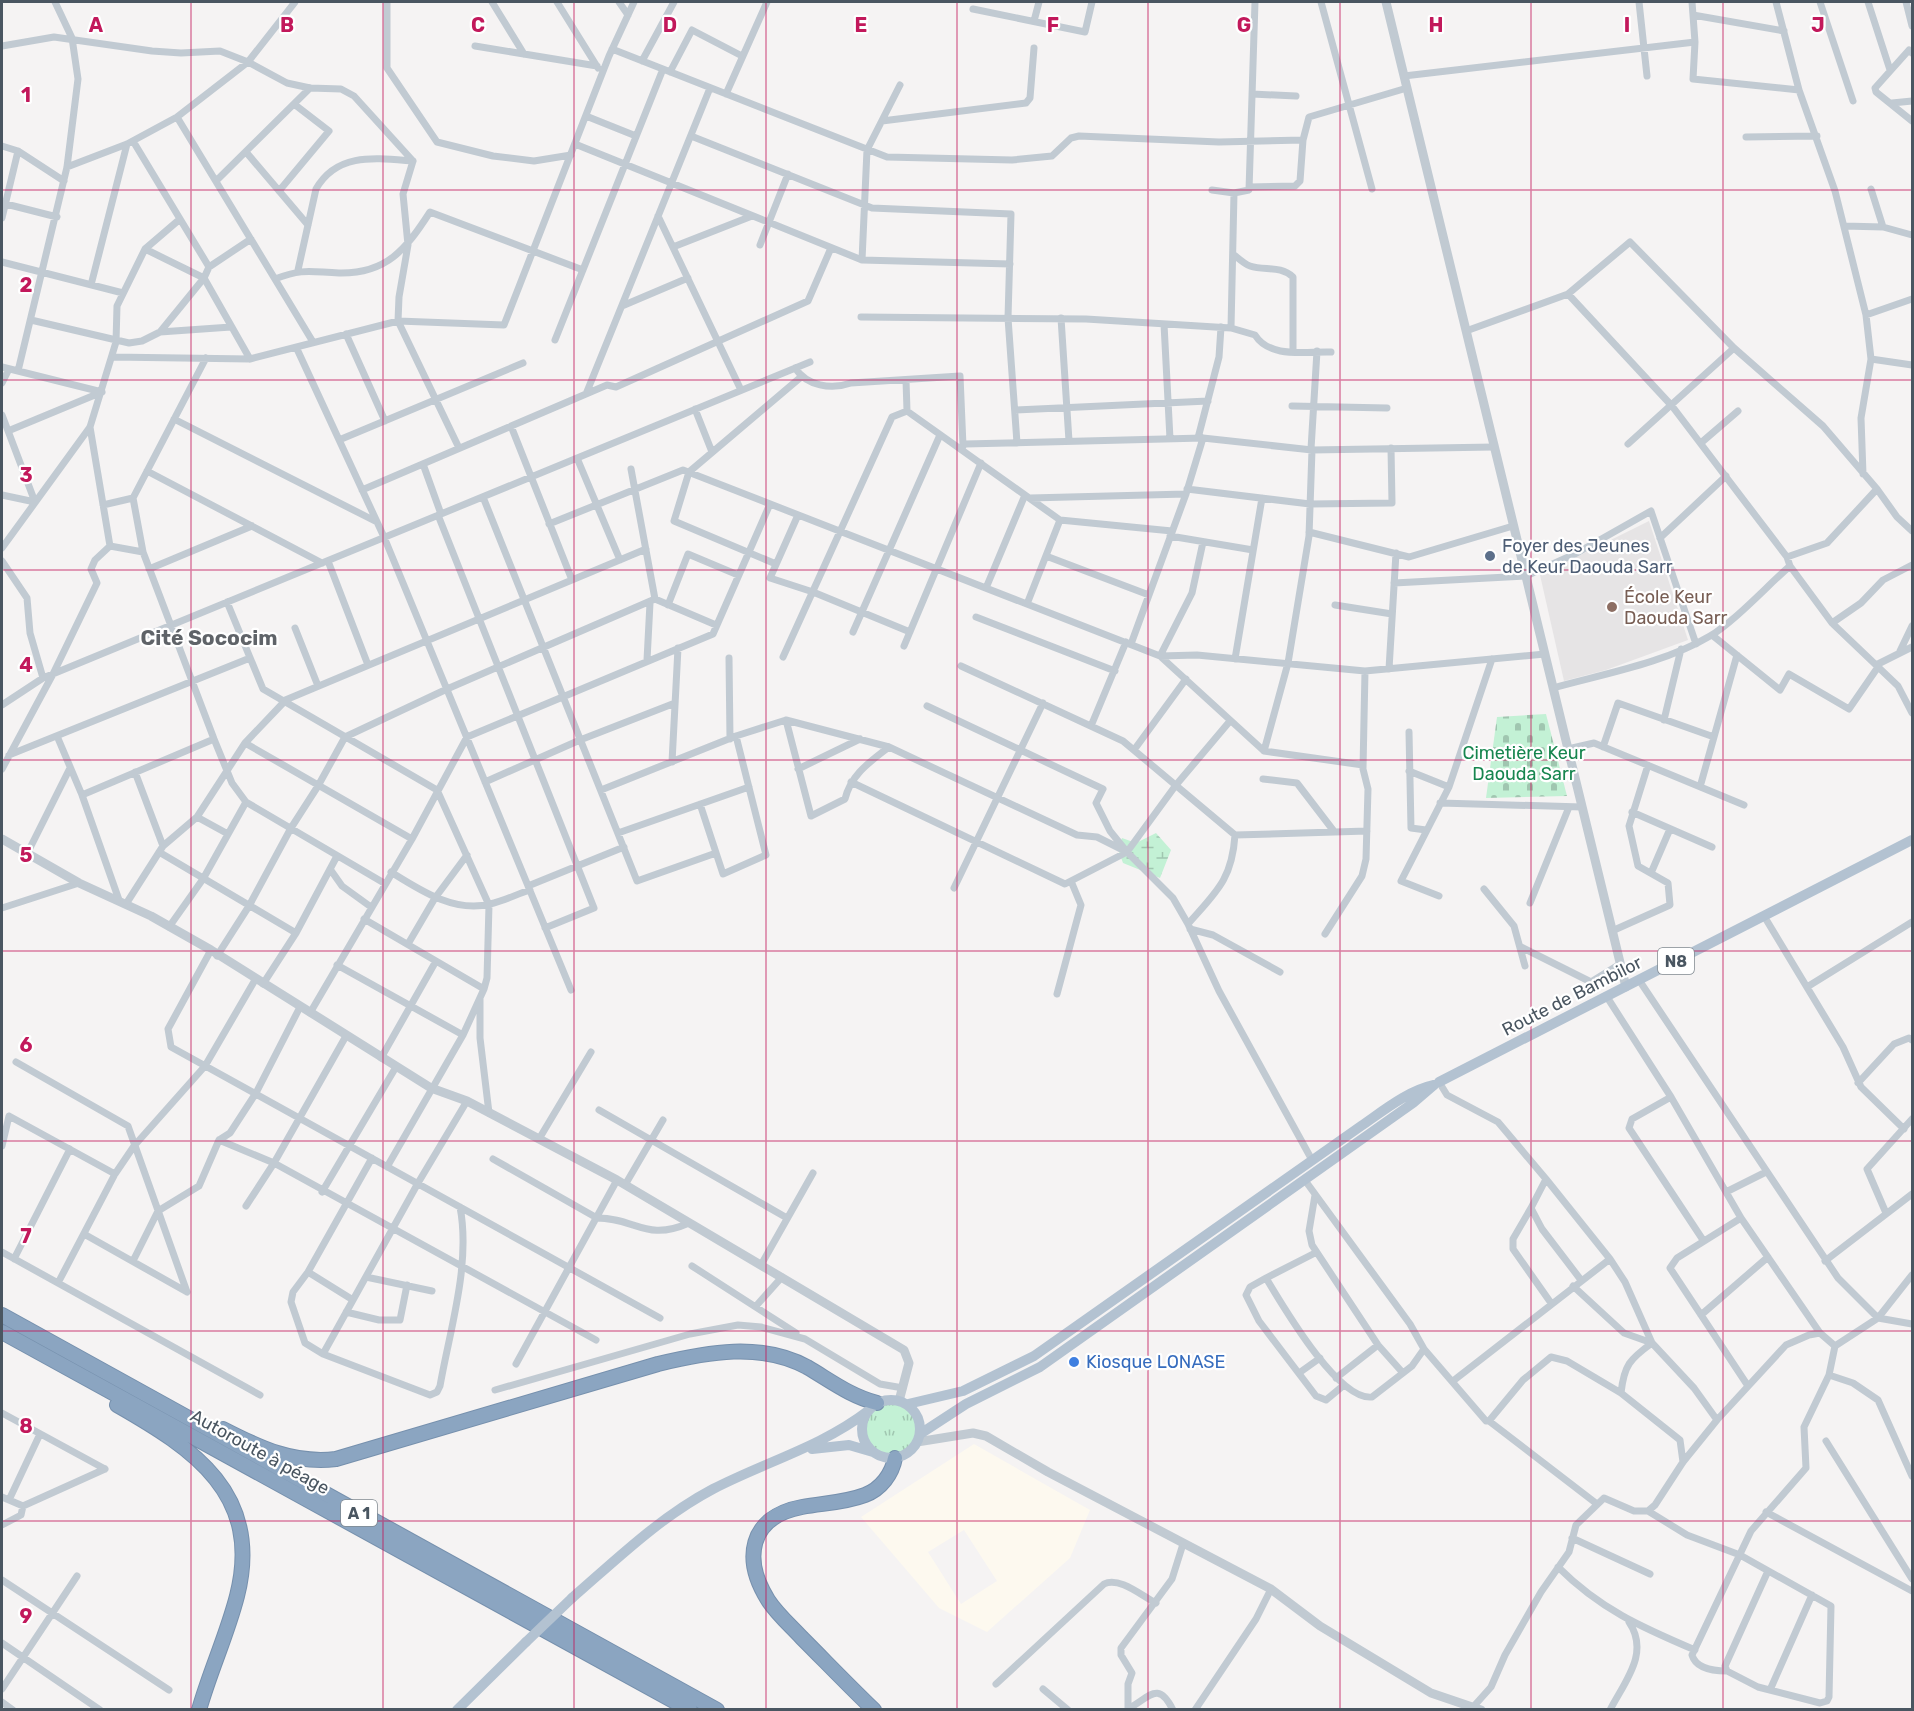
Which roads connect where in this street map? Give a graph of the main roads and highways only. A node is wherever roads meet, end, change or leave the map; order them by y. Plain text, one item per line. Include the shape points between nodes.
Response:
1 (1912, 840) edge
2 (1439, 1082) road end
3 (2, 1315) edge
4 (2, 1332) edge
5 (75, 1372) junction
6 (903, 1402) junction
7 (165, 1404) junction
8 (872, 1407) junction
9 (919, 1438) junction
10 (803, 1450) junction
11 (873, 1453) junction
12 (895, 1458) junction
13 (199, 1710) edge
14 (457, 1710) edge
15 (690, 1710) edge
16 (717, 1710) edge
17 (874, 1710) edge

1 - 2 main road, Route de Bambilor / N8
3 - 7 highway, A 1
4 - 5 highway, Autoroute à péage / A 1
5 - 13 highway via 91,1387 164,1432 202,1461 234,1512 242,1547 242,1573
5 - 15 highway, Autoroute à péage / A 1
6 - 8 main road
6 - 9 main road via 918,1419
6 - 9 main road via 963,1391 1034,1356 1312,1160 1401,1100 1434,1084 1413,1104 1040,1367 966,1404
7 - 8 highway via 270,1452 310,1461 347,1456 658,1364 727,1351 792,1360
7 - 16 highway, A 1
8 - 10 main road via 844,1430
8 - 11 main road via 863,1419 862,1435
9 - 12 main road via 904,1455
10 - 11 main road via 849,1445
10 - 14 main road, bridge via 740,1475 685,1506 629,1546
11 - 12 main road
12 - 17 highway via 885,1480 867,1495 778,1514 763,1527 752,1556 756,1578 770,1603

